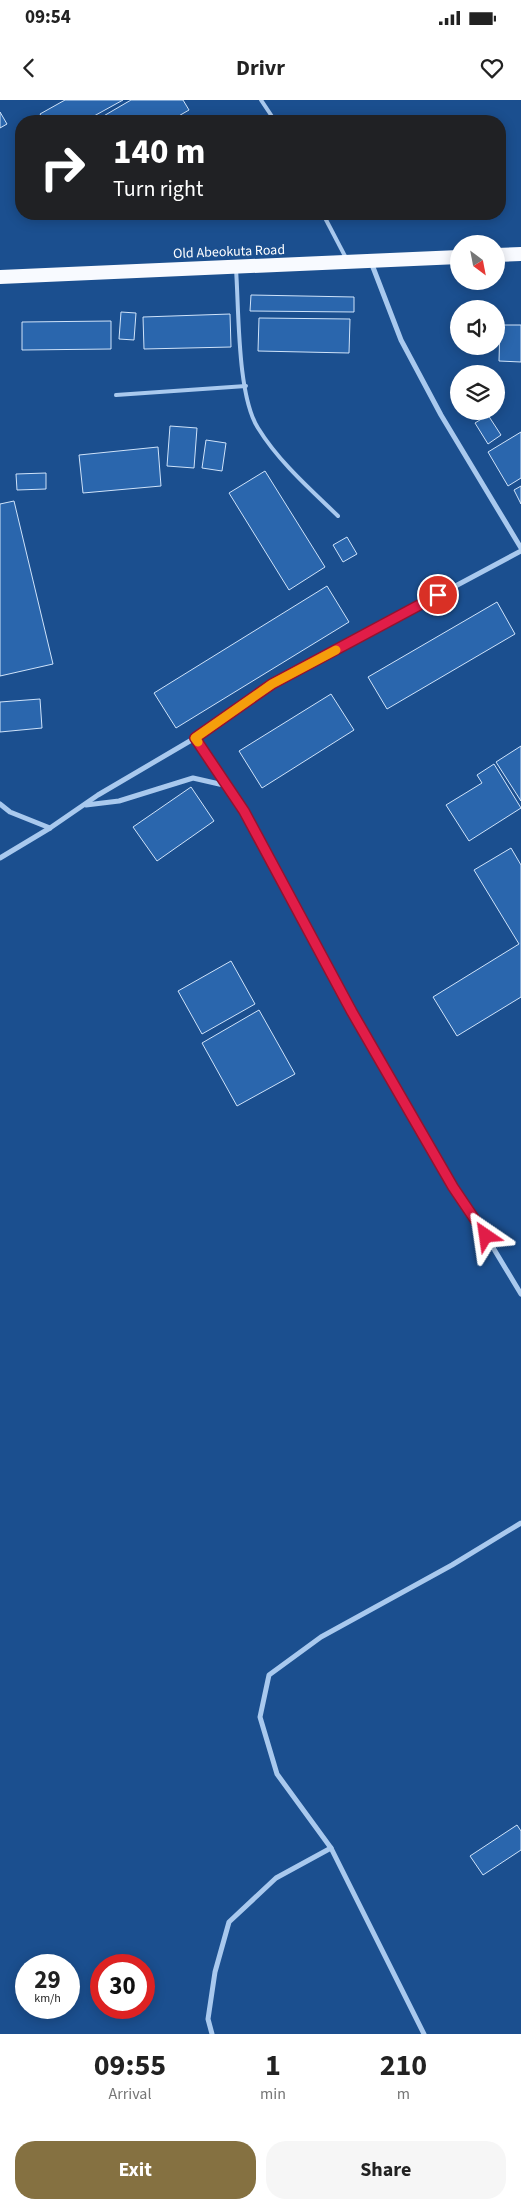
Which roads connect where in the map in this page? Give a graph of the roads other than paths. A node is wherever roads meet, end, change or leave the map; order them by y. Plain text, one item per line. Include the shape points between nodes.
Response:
1 (261, 100) edge
2 (271, 115) edge
3 (326, 220) edge
4 (521, 254) edge
5 (505, 255) edge
6 (450, 257) edge
7 (371, 261) junction
8 (349, 262) junction
9 (236, 266) junction
10 (0, 277) edge
11 (246, 386) junction
12 (116, 395) dead end
13 (338, 516) dead end
14 (521, 549) edge
15 (195, 738) junction
16 (228, 786) junction
17 (0, 804) edge
18 (84, 805) junction
19 (50, 828) junction
20 (0, 858) edge
21 (521, 1294) edge
22 (521, 1523) edge
23 (331, 1848) junction
24 (212, 2034) edge
25 (424, 2034) edge

1 - 2 lane
3 - 8 lane
4 - 5 highway
6 - 7 highway, Old Abeokuta Road
7 - 8 highway, Old Abeokuta Road
7 - 14 street via 401,340 441,416
8 - 9 highway, Old Abeokuta Road
9 - 10 highway, Old Abeokuta Road
9 - 11 lane via 242,370
11 - 12 lane
11 - 13 lane via 257,427 286,465
14 - 15 street via 272,684
15 - 16 street
15 - 18 street
16 - 18 street via 193,778 119,801
16 - 21 street via 443,1170
17 - 19 street via 10,812
18 - 19 street
19 - 20 street
22 - 23 street via 321,1637 269,1675 260,1717 277,1774
23 - 24 street via 276,1878 229,1922 215,1972 208,2019
23 - 25 street

